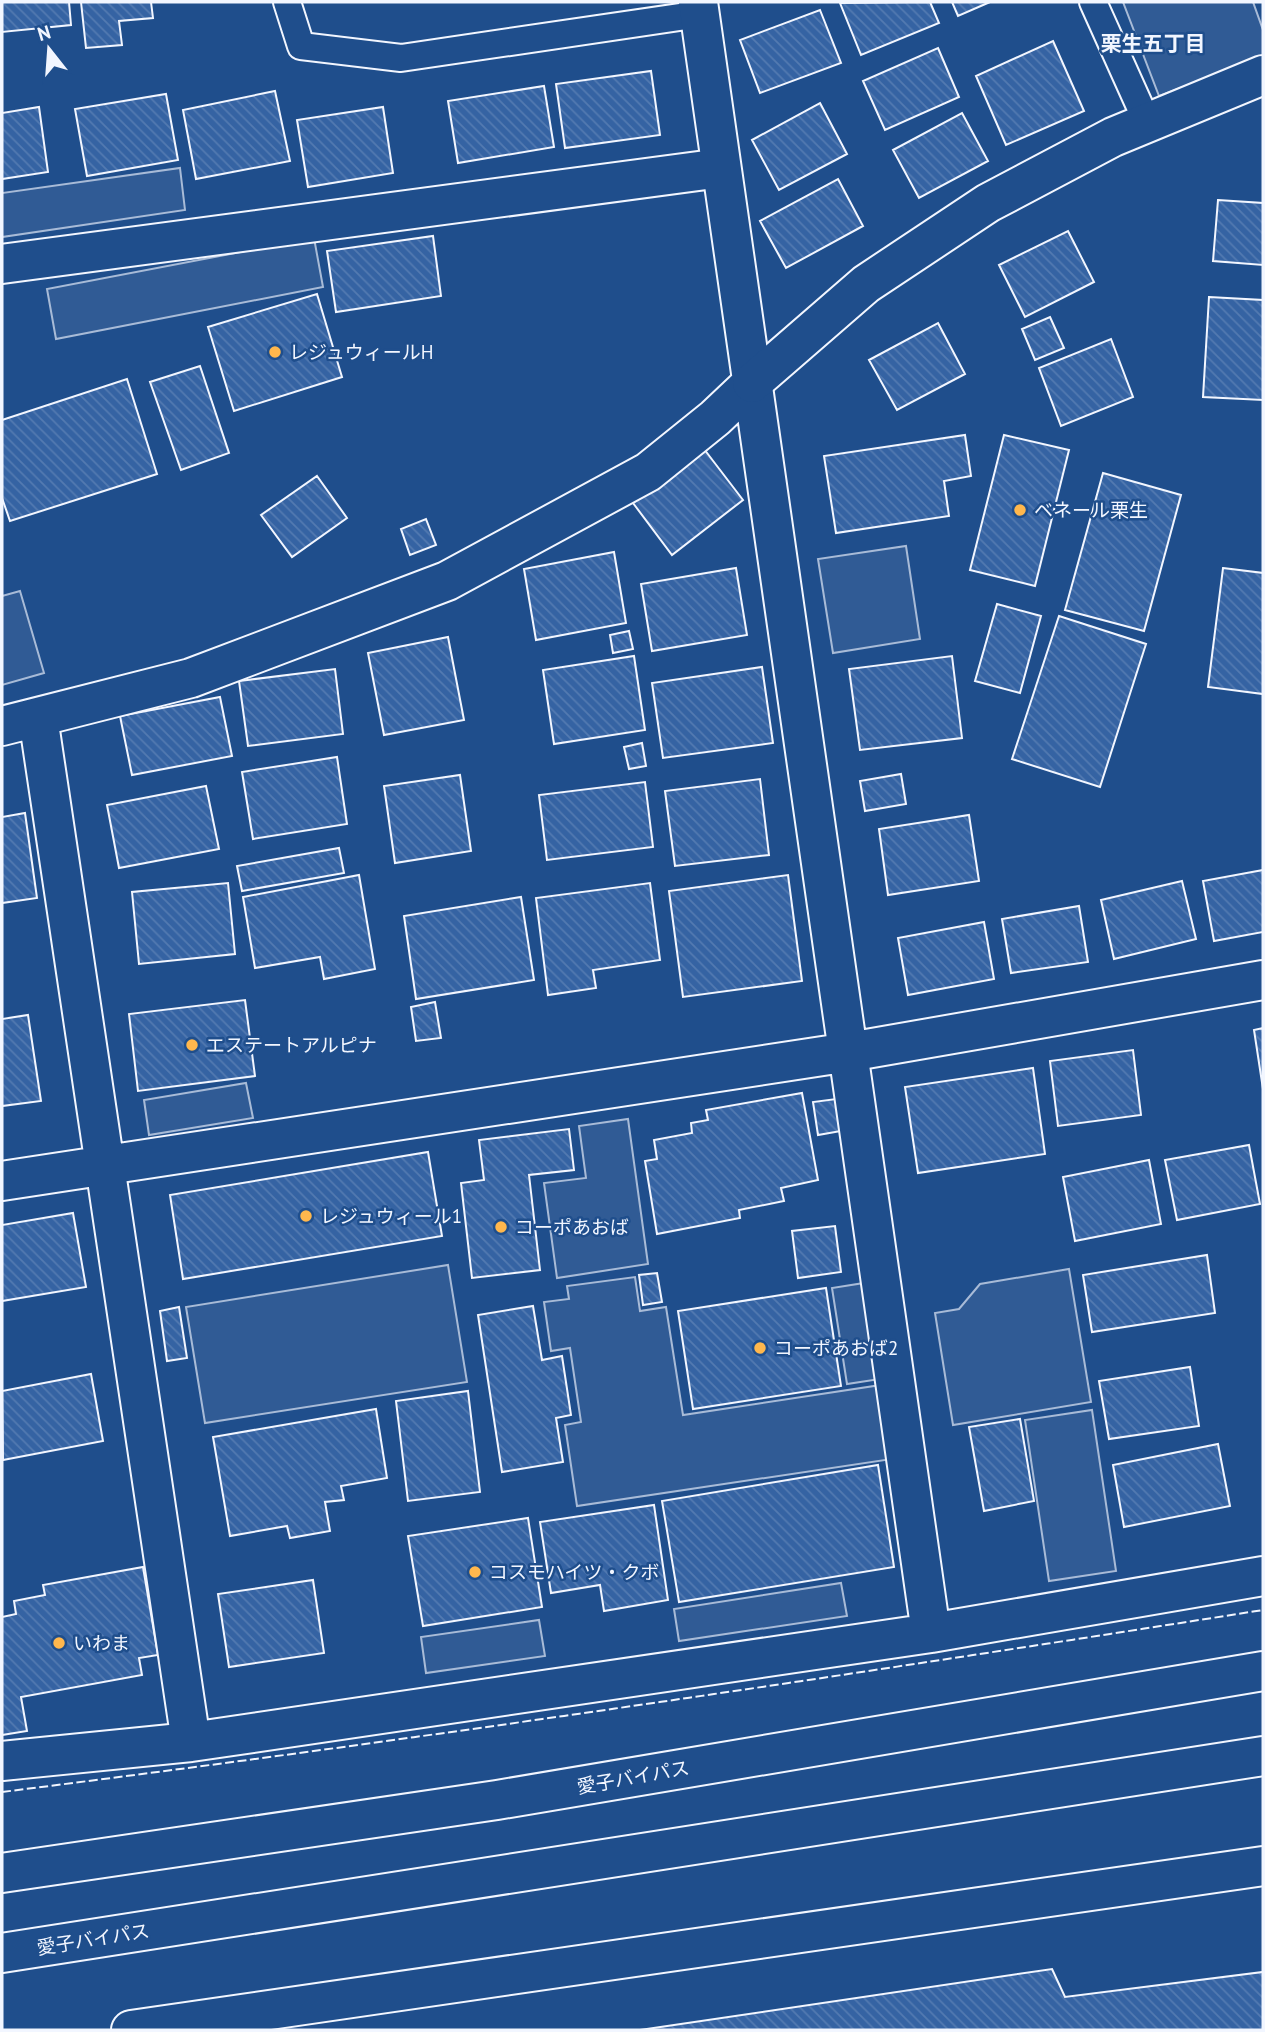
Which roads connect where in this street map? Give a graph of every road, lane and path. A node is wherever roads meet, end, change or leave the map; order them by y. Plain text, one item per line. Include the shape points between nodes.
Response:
1 (288, 2) edge
2 (1093, 2) edge
3 (699, 8) edge
4 (1263, 75) edge
5 (1147, 122) junction
6 (721, 168) junction
7 (2, 264) edge
8 (752, 383) junction
9 (20, 722) edge
10 (1263, 981) edge
11 (849, 1052) junction
12 (103, 1164) junction
13 (2, 1181) edge
14 (1263, 1576) edge
15 (931, 1633) junction
16 (1263, 1671) edge
17 (191, 1742) junction
18 (1263, 1756) edge
19 (2, 1761) edge
20 (1263, 1866) edge
21 (2, 1873) edge
22 (2, 1953) edge
23 (131, 2030) edge

1 - 3 lane via 301,46 401,58
2 - 5 lane
3 - 6 main road
4 - 5 main road
5 - 8 main road via 955,225 866,284
6 - 7 main road
6 - 8 main road
8 - 9 main road via 648,471 447,581 191,678
8 - 11 main road
9 - 12 main road
10 - 11 main road
11 - 12 main road
11 - 15 main road
12 - 13 main road
12 - 17 main road
14 - 15 main road
15 - 17 main road
16 - 21 main road, 愛子バイパス via 497,1800
17 - 19 main road
18 - 22 main road, 愛子バイパス
20 - 23 main road

